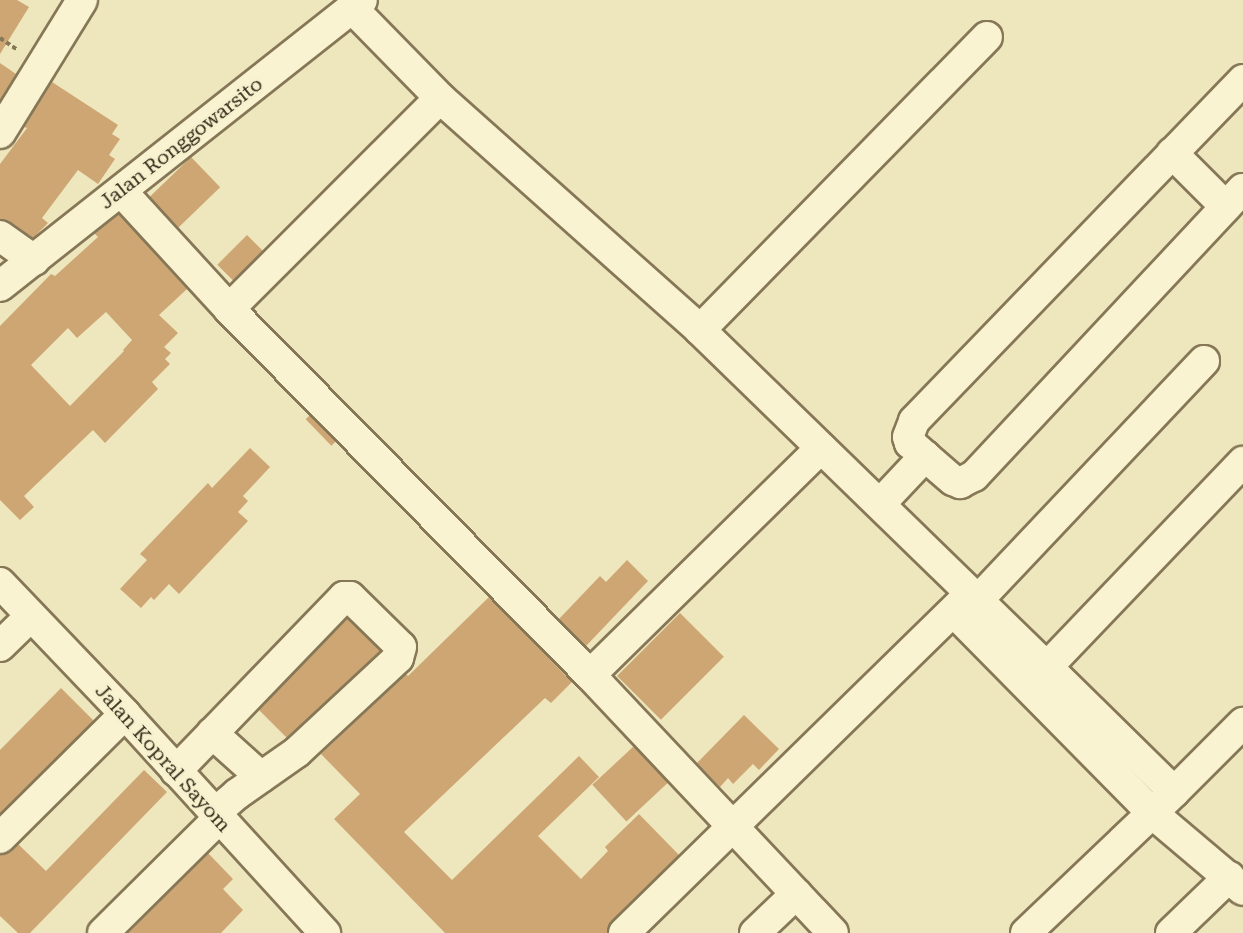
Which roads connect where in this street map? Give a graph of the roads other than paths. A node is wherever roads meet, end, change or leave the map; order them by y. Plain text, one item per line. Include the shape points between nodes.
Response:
1 (82, 0) edge
2 (357, 4) edge
3 (987, 37) dead end
4 (1243, 80) edge
5 (440, 98) junction
6 (0, 133) edge
7 (1172, 153) junction
8 (121, 191) junction
9 (1234, 198) edge
10 (0, 236) edge
11 (34, 260) junction
12 (0, 286) edge
13 (229, 309) junction
14 (700, 330) junction
15 (1204, 361) dead end
16 (821, 448) junction
17 (925, 456) junction
18 (1243, 462) edge
19 (880, 504) junction
20 (0, 584) edge
21 (968, 602) junction
22 (31, 616) junction
23 (0, 646) edge
24 (1047, 667) junction
25 (591, 675) junction
26 (125, 714) junction
27 (1243, 723) edge
28 (212, 733) junction
29 (176, 771) junction
30 (261, 777) junction
31 (1174, 792) junction
32 (1152, 813) junction
33 (216, 816) junction
34 (733, 827) junction
35 (0, 838) edge
36 (1236, 884) edge
37 (796, 894) junction
38 (103, 933) edge
39 (325, 933) edge
40 (624, 933) edge
41 (755, 933) edge
42 (833, 933) edge
43 (1026, 933) edge
44 (1171, 933) edge

1 - 6 street
2 - 5 street
2 - 8 street, Jalan Ronggowarsito
3 - 14 street
4 - 7 street
5 - 13 street
5 - 14 street
7 - 9 street
7 - 17 street via 914,421 908,437
8 - 11 street, Jalan Ronggowarsito
8 - 13 street
9 - 17 street via 974,476 960,483
10 - 11 street
11 - 12 street, Jalan Ronggowarsito
13 - 25 street
14 - 16 street
15 - 21 street
16 - 19 street
16 - 25 street
17 - 19 street
18 - 24 street
19 - 21 street
20 - 22 street, Jalan Kopral Sayom
21 - 24 street
21 - 32 street
21 - 34 street
22 - 23 street
22 - 26 street, Jalan Kopral Sayom
24 - 31 street
25 - 34 street
26 - 29 street, Jalan Kopral Sayom
26 - 35 street
27 - 31 street
28 - 29 street
28 - 30 street
28 - 30 street via 337,602 350,597 401,647 402,653 297,752
29 - 33 street, Jalan Kopral Sayom
30 - 33 street
31 - 32 street
32 - 36 street
32 - 43 street
33 - 38 street
33 - 39 street, Jalan Kopral Sayom
34 - 37 street
34 - 40 street
36 - 44 street
37 - 41 street
37 - 42 street

